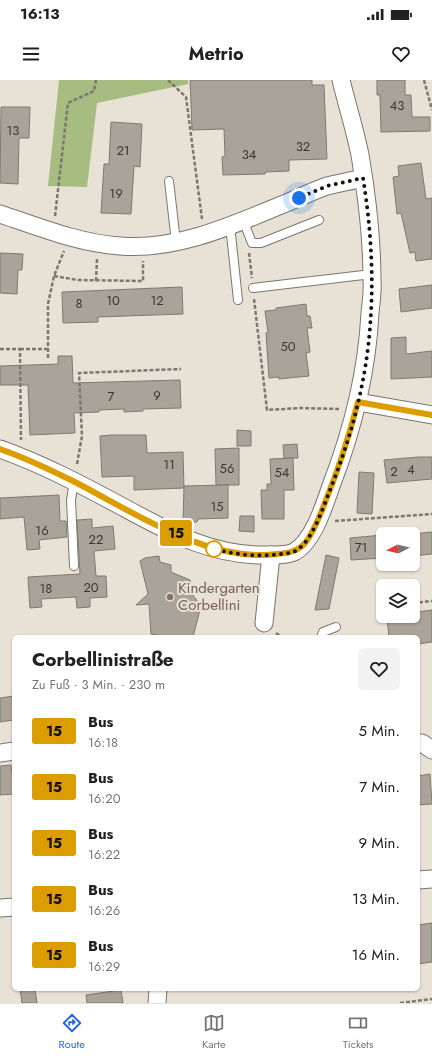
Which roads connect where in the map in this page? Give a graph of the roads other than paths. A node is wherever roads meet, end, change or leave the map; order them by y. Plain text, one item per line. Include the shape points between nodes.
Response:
1 (341, 80) edge
2 (363, 178) junction
3 (169, 181) dead end
4 (0, 214) edge
5 (319, 220) dead end
6 (240, 225) junction
7 (176, 242) junction
8 (372, 274) junction
9 (253, 288) road end
10 (238, 300) dead end
11 (357, 408) junction
12 (432, 415) edge
13 (0, 449) edge
14 (74, 481) junction
15 (271, 555) junction
16 (74, 566) dead end
17 (264, 623) dead end
18 (336, 627) dead end
19 (322, 635) edge
20 (420, 743) edge
21 (432, 750) edge
22 (12, 751) edge
23 (0, 753) edge
24 (432, 879) edge
25 (420, 880) edge
26 (12, 907) edge
27 (0, 908) edge
28 (158, 991) edge
29 (157, 1003) edge

1 - 2 street
2 - 6 street via 327,186
2 - 8 street via 369,217
3 - 7 lane
4 - 7 street via 69,237 99,244 144,247
5 - 6 lane via 252,243
6 - 7 street
6 - 10 lane
8 - 9 lane
8 - 11 street via 368,345
11 - 12 street
11 - 15 street via 342,458 317,523 305,543 293,552
13 - 14 street
14 - 15 street via 152,523 201,545 246,555
14 - 16 lane via 71,500
15 - 17 street
18 - 19 lane via 323,632
20 - 21 street
22 - 23 street
24 - 25 street
26 - 27 street
28 - 29 street

